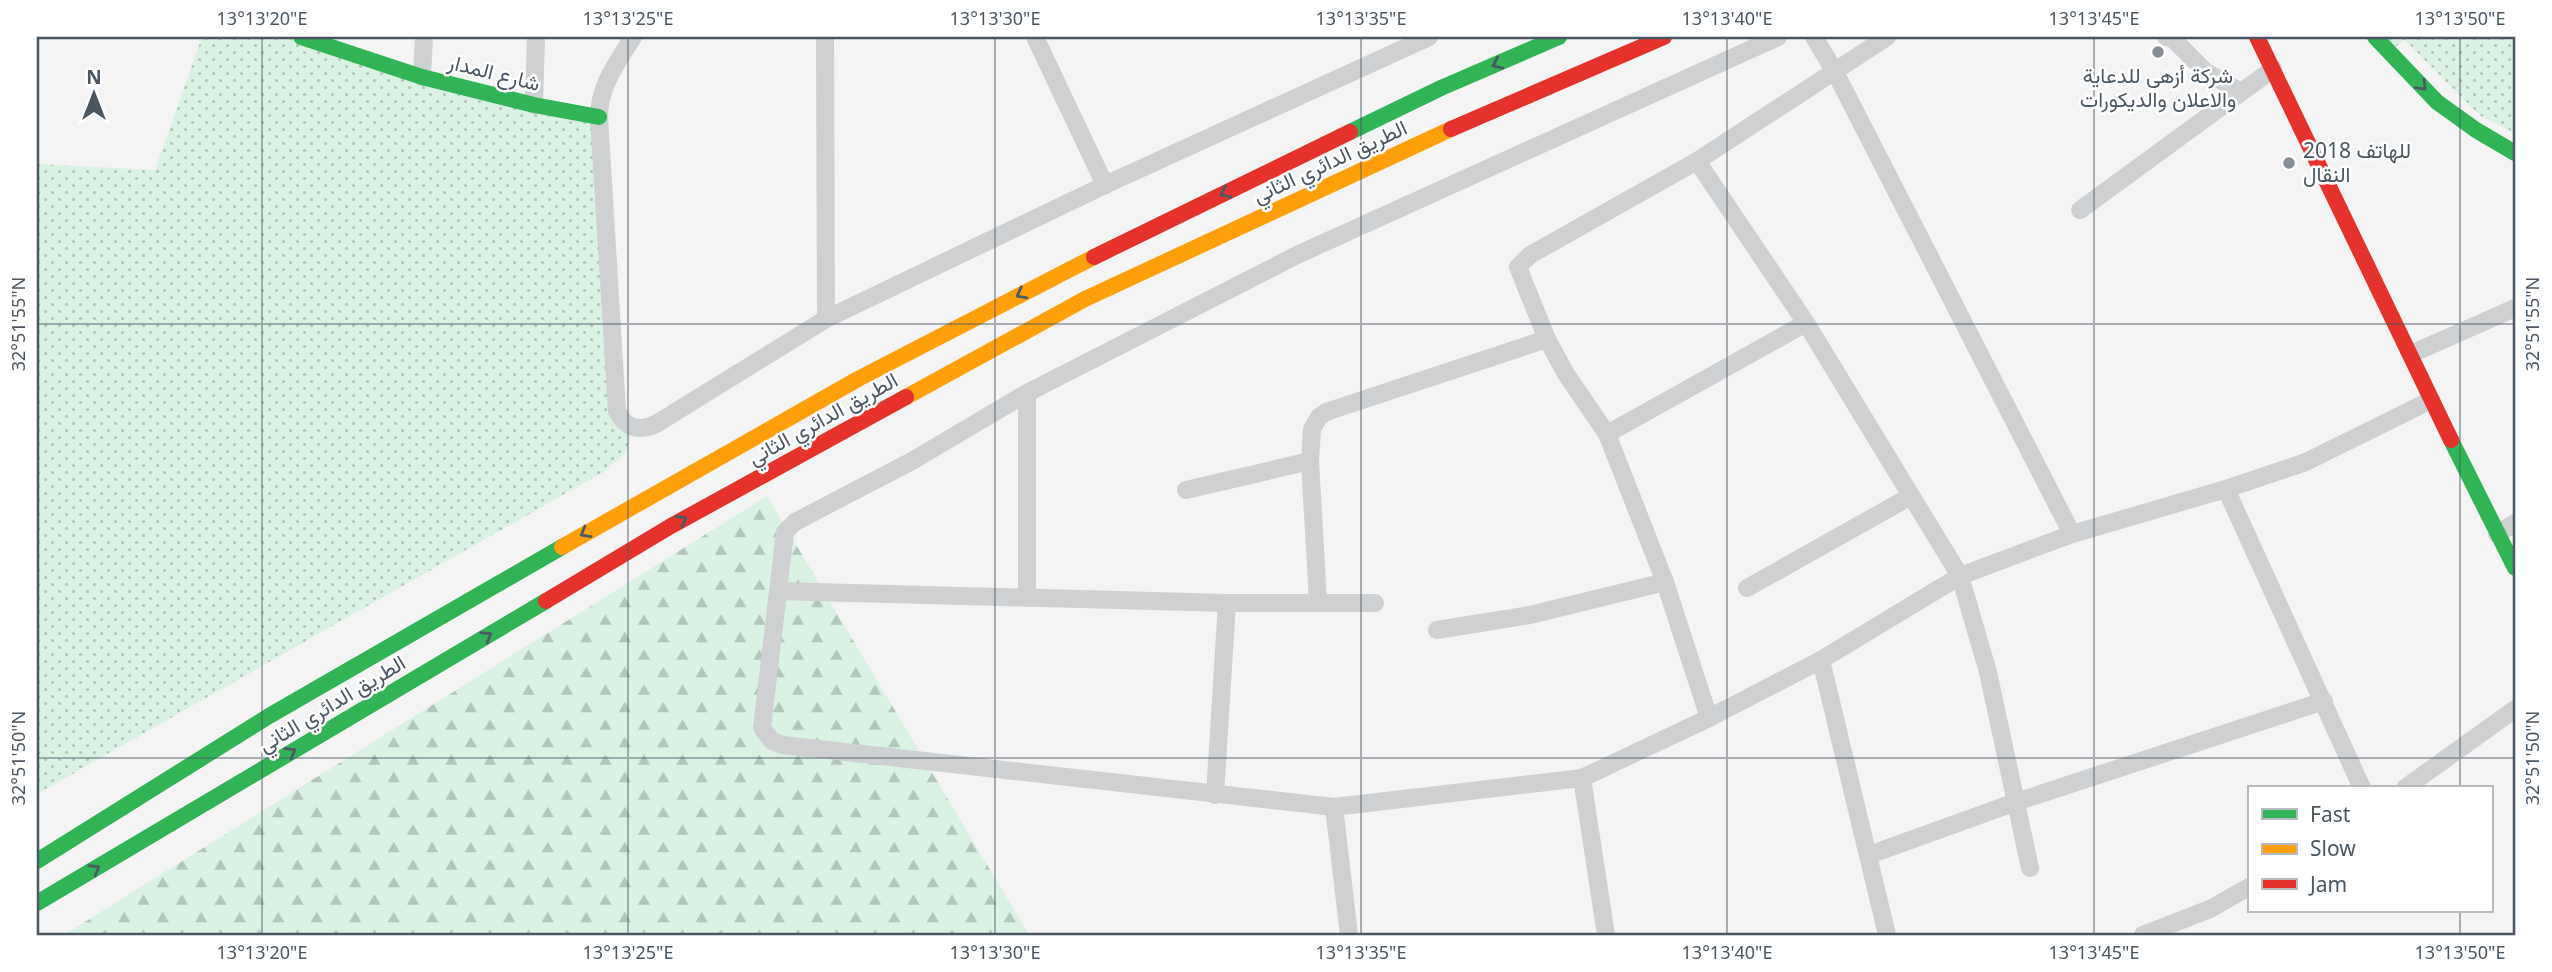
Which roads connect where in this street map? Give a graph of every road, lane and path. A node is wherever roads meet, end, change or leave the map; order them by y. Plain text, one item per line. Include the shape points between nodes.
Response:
1 (301, 37) edge
2 (424, 37) edge
3 (536, 37) edge
4 (633, 37) edge
5 (825, 37) edge
6 (1035, 37) edge
7 (1429, 37) edge
8 (1559, 37) edge
9 (1664, 37) edge
10 (1778, 37) edge
11 (1814, 37) edge
12 (1886, 37) edge
13 (2166, 37) edge
14 (2257, 37) edge
15 (2375, 37) edge
16 (1397, 43) edge
17 (2419, 59) dead end
18 (2273, 69) junction
19 (1835, 72) junction
20 (422, 77) junction
21 (2241, 92) junction
22 (534, 105) junction
23 (598, 117) junction
24 (2515, 135) edge
25 (2515, 153) edge
26 (1697, 160) junction
27 (1105, 185) junction
28 (2080, 210) dead end
29 (2515, 307) edge
30 (826, 319) junction
31 (1806, 323) junction
32 (1547, 339) junction
33 (2411, 354) junction
34 (1027, 393) junction
35 (2431, 400) junction
36 (1607, 434) junction
37 (1310, 461) junction
38 (2226, 489) junction
39 (1186, 490) dead end
40 (1911, 496) junction
41 (2515, 523) edge
42 (2072, 534) junction
43 (2497, 534) junction
44 (2515, 568) edge
45 (1960, 576) junction
46 (1665, 582) junction
47 (1747, 588) dead end
48 (778, 591) junction
49 (1027, 598) junction
50 (1318, 602) junction
51 (1227, 603) junction
52 (1375, 603) dead end
53 (1437, 630) dead end
54 (1821, 660) junction
55 (2324, 701) junction
56 (2515, 709) edge
57 (1709, 718) junction
58 (1582, 778) junction
59 (2361, 786) edge
60 (2408, 786) edge
61 (1215, 795) junction
62 (2016, 802) junction
63 (1334, 807) junction
64 (1869, 855) junction
65 (37, 861) edge
66 (2029, 868) dead end
67 (2248, 888) edge
68 (37, 904) edge
69 (1349, 935) edge
70 (1605, 935) edge
71 (1887, 935) edge
72 (2143, 935) edge

1 - 20 main road, شارع المدار
2 - 20 street
3 - 22 street
4 - 23 street via 606,81
5 - 30 street
6 - 27 street
7 - 16 street
8 -> 65 main road, الطريق الدائري الثاني via 1441,88 1079,264 858,379 269,716
68 -> 9 main road, الطريق الدائري الثاني via 671,526 1085,299 1436,136
10 - 34 street via 1297,255
11 - 19 street
12 - 19 street
13 - 21 street via 2206,72
14 - 18 main road
15 -> 25 main road via 2437,102
16 - 27 street
17 - 24 main road via 2434,78 2479,115
18 - 21 street
18 - 33 main road
19 - 26 street
19 - 42 street
20 - 22 main road, شارع المدار
21 - 28 street
22 - 23 main road, شارع المدار
23 - 30 street via 617,411 625,423 641,429 656,424
26 - 31 street
26 - 32 street via 1530,255 1518,267
27 - 30 street
29 - 33 street
31 - 36 street
31 - 40 street
32 - 36 street
32 - 37 street via 1326,412 1312,429
33 - 35 main road
34 - 48 street via 788,527
34 - 49 street
35 - 38 street via 2306,462
35 - 43 main road
36 - 46 street
37 - 39 street
37 - 50 street
38 - 42 street
38 - 55 street
40 - 45 street
40 - 47 street
41 - 43 street
42 - 45 street
43 - 44 main road
45 - 54 street
45 - 62 street via 1988,672
46 - 53 street via 1530,615
46 - 57 street
48 - 49 street
48 - 61 street via 762,728 772,741
49 - 51 street
50 - 51 street
50 - 52 street
51 - 61 street
54 - 57 street
54 - 64 street
55 - 59 street
55 - 62 street
56 - 60 street
57 - 58 street
58 - 63 street
58 - 70 street
61 - 63 street
62 - 64 street
62 - 66 street
63 - 69 street
64 - 71 street
67 - 72 street via 2210,909

